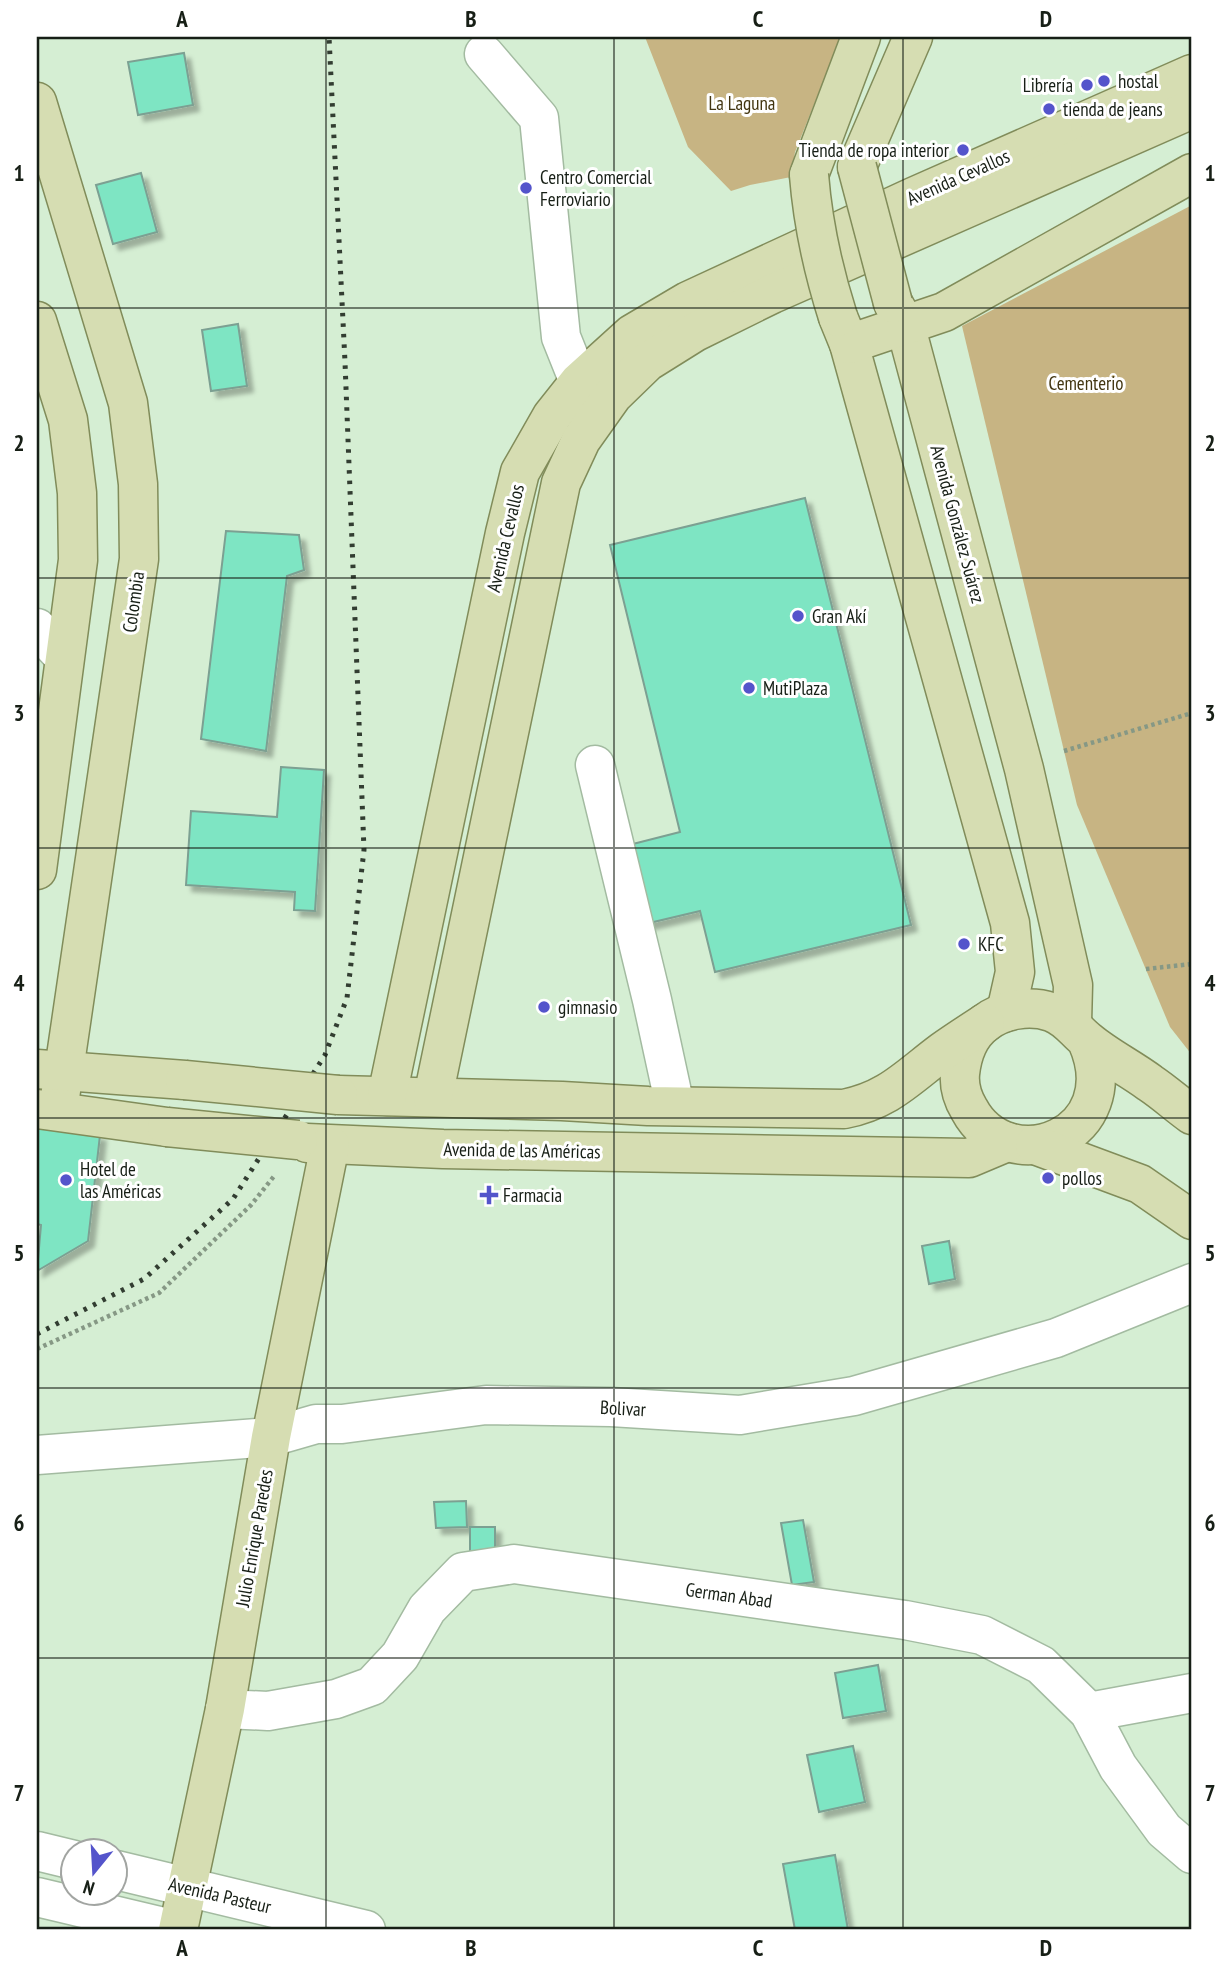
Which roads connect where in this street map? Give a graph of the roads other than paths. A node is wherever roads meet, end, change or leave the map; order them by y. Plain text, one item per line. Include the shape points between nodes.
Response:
1 (861, 37) edge
2 (913, 37) edge
3 (484, 54) dead end
4 (1192, 74) edge
5 (37, 102) edge
6 (832, 109) junction
7 (1192, 109) edge
8 (877, 120) junction
9 (1192, 173) edge
10 (899, 314) junction
11 (37, 321) edge
12 (843, 330) junction
13 (579, 382) junction
14 (37, 628) edge
15 (485, 630) junction
16 (528, 638) junction
17 (64, 657) junction
18 (1011, 723) junction
19 (958, 737) junction
20 (44, 754) edge
21 (596, 765) dead end
22 (435, 865) junction
23 (37, 870) edge
24 (479, 873) junction
25 (995, 1017) junction
26 (1079, 1032) junction
27 (51, 1070) edge
28 (387, 1096) junction
29 (433, 1097) junction
30 (675, 1106) junction
31 (48, 1110) edge
32 (1192, 1115) edge
33 (314, 1143) junction
34 (1021, 1143) junction
35 (1192, 1220) edge
36 (1192, 1283) edge
37 (271, 1437) junction
38 (37, 1455) edge
39 (1192, 1693) edge
40 (225, 1709) junction
41 (1089, 1712) junction
42 (37, 1851) edge
43 (1192, 1854) edge
44 (60, 1857) edge
45 (130, 1874) edge
46 (187, 1888) junction
47 (37, 1897) edge
48 (177, 1930) edge
49 (366, 1930) edge

1 - 6 main road
2 - 8 main road, Avenida González Suárez
3 - 13 street via 540,118 561,337
4 - 13 main road, Avenida Cevallos via 688,301 632,334
5 - 27 main road, Colombia via 128,403 138,484 139,559
6 - 8 main road
6 - 12 main road, bridge via 809,175 822,265
7 - 16 main road, Avenida Cevallos via 772,294 647,362 613,395 581,440 561,483
8 - 10 main road, Avenida González Suárez, bridge via 857,167
9 - 10 main road via 944,312
10 - 12 main road
10 - 18 main road, Avenida González Suárez
11 - 17 main road via 68,420 77,493 78,560
12 - 19 main road
13 - 15 main road, Avenida Cevallos via 552,416 520,472
14 - 17 street
15 - 16 main road
15 - 22 main road, Avenida Cevallos
16 - 24 main road, Avenida Cevallos
17 - 20 main road
18 - 19 main road
18 - 26 main road, Avenida González Suárez via 1073,985
19 - 25 main road via 1010,923 1015,972
20 - 23 main road
21 - 30 street
22 - 24 main road
22 - 28 main road, Avenida Cevallos
24 - 29 main road, Avenida Cevallos
25 - 26 main road via 1029,1008 1051,1012
25 - 30 main road via 945,1049 888,1095 865,1105
25 - 34 main road via 971,1038 962,1057 963,1099 973,1118 988,1132
26 - 32 main road
26 - 34 main road, Avenida González Suárez via 1095,1059 1097,1079 1090,1107 1072,1130 1054,1140
27 - 28 main road, bridge
27 - 31 main road, Colombia
28 - 29 main road
29 - 30 main road
31 - 33 main road, Avenida de las Américas, bridge
33 - 34 main road, Avenida de las Américas via 970,1158
33 - 37 main road, Julio Enrique Paredes
34 - 35 main road via 1140,1184
36 - 37 street, Bolivar via 1056,1338 854,1396 740,1415 486,1405 316,1424
37 - 38 street, Bolivar
37 - 40 main road, Julio Enrique Paredes
39 - 41 street
40 - 41 street, German Abad via 268,1711 336,1699 372,1686 400,1656 427,1609 463,1572 514,1564 982,1635 1041,1665
40 - 46 main road, Julio Enrique Paredes
41 - 43 street, German Abad via 1118,1767 1164,1830
42 - 44 street
45 - 46 street, Avenida Pasteur
46 - 48 main road, Julio Enrique Paredes
46 - 49 street, Avenida Pasteur
47 - 48 street

